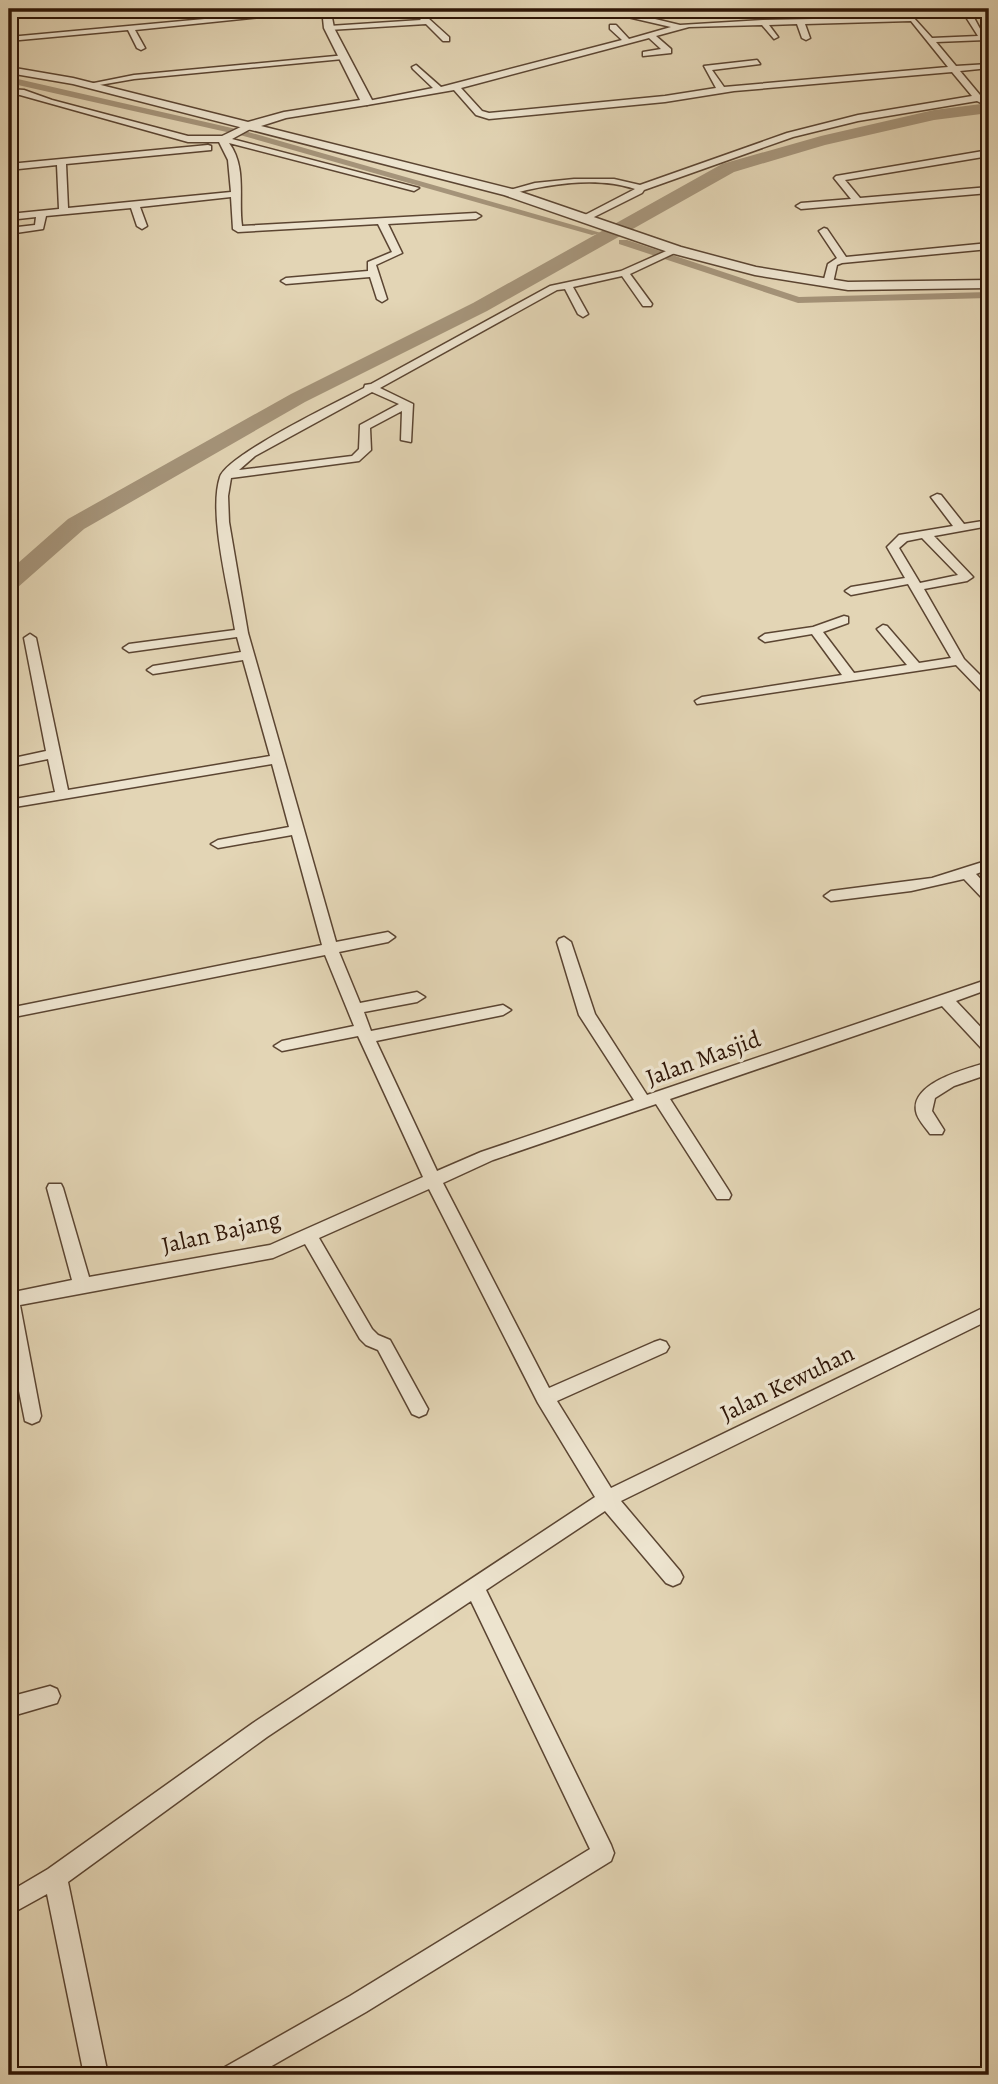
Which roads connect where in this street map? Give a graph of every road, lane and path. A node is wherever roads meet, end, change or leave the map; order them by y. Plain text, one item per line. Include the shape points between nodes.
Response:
1 (328, 9) edge
2 (414, 9) edge
3 (623, 9) edge
4 (916, 9) edge
5 (294, 10) edge
6 (968, 14) dead end
7 (913, 19) junction
8 (426, 22) junction
9 (763, 22) junction
10 (800, 22) junction
11 (130, 27) junction
12 (613, 27) dead end
13 (681, 27) junction
14 (329, 28) junction
15 (651, 36) junction
16 (774, 37) dead end
17 (806, 38) dead end
18 (9, 39) edge
19 (446, 39) dead end
20 (930, 40) junction
21 (628, 42) junction
22 (563, 45) dead end
23 (141, 48) dead end
24 (646, 54) dead end
25 (573, 55) junction
26 (343, 57) junction
27 (757, 62) dead end
28 (989, 66) edge
29 (416, 67) dead end
30 (9, 69) edge
31 (956, 69) junction
32 (88, 85) junction
33 (456, 87) junction
34 (722, 89) junction
35 (439, 90) junction
36 (9, 92) edge
37 (989, 96) edge
38 (977, 97) junction
39 (367, 102) junction
40 (989, 104) edge
41 (247, 126) junction
42 (225, 141) junction
43 (989, 153) edge
44 (61, 163) junction
45 (9, 167) edge
46 (414, 188) dead end
47 (640, 188) junction
48 (515, 189) junction
49 (989, 190) edge
50 (237, 194) junction
51 (858, 201) junction
52 (134, 204) junction
53 (801, 206) dead end
54 (64, 211) junction
55 (41, 214) junction
56 (476, 216) dead end
57 (9, 217) edge
58 (586, 218) junction
59 (382, 222) junction
60 (142, 226) dead end
61 (9, 231) edge
62 (824, 231) dead end
63 (989, 246) edge
64 (667, 254) junction
65 (843, 259) junction
66 (624, 273) junction
67 (374, 274) junction
68 (286, 281) dead end
69 (828, 283) junction
70 (567, 284) junction
71 (989, 284) edge
72 (382, 299) dead end
73 (647, 304) dead end
74 (583, 314) dead end
75 (369, 387) junction
76 (408, 404) junction
77 (407, 440) dead end
78 (226, 475) junction
79 (937, 496) dead end
80 (989, 523) edge
81 (960, 527) junction
82 (925, 534) junction
83 (914, 584) junction
84 (850, 591) dead end
85 (844, 620) dead end
86 (883, 629) dead end
87 (815, 631) junction
88 (242, 632) junction
89 (765, 638) dead end
90 (30, 639) dead end
91 (129, 648) dead end
92 (248, 655) junction
93 (959, 661) junction
94 (916, 668) junction
95 (153, 670) dead end
96 (851, 678) junction
97 (989, 691) edge
98 (702, 701) dead end
99 (54, 754) junction
100 (277, 759) junction
101 (9, 763) edge
102 (62, 795) junction
103 (9, 804) edge
104 (297, 830) junction
105 (218, 844) dead end
106 (989, 864) edge
107 (968, 874) junction
108 (831, 896) dead end
109 (989, 897) edge
110 (388, 937) dead end
111 (564, 942) dead end
112 (330, 947) junction
113 (989, 984) edge
114 (417, 997) dead end
115 (944, 998) junction
116 (354, 1009) junction
117 (503, 1010) dead end
118 (9, 1013) edge
119 (364, 1033) junction
120 (282, 1046) dead end
121 (989, 1046) edge
122 (989, 1068) edge
123 (660, 1097) junction
124 (644, 1103) junction
125 (936, 1130) dead end
126 (433, 1180) junction
127 (55, 1188) dead end
128 (723, 1195) dead end
129 (310, 1237) junction
130 (82, 1285) junction
131 (9, 1300) edge
132 (989, 1312) edge
133 (660, 1347) dead end
134 (545, 1398) junction
135 (419, 1409) dead end
136 (32, 1416) dead end
137 (607, 1499) junction
138 (673, 1577) dead end
139 (474, 1586) junction
140 (50, 1696) dead end
141 (9, 1707) edge
142 (56, 1877) junction
143 (9, 1904) edge
144 (96, 2075) edge
145 (233, 2075) edge

1 - 5 street
1 - 14 street
2 - 8 street
3 - 13 street via 624,14
4 - 7 street
5 - 11 street
6 - 20 street via 983,38
7 - 10 street
7 - 20 street
8 - 14 street
8 - 19 street
9 - 10 street
9 - 13 street
9 - 16 street
10 - 17 street
11 - 18 street via 35,40
11 - 23 street
12 - 21 street
13 - 15 street
14 - 26 street
15 - 21 street
15 - 24 street via 668,51
20 - 31 street
21 - 25 street
22 - 25 street
25 - 33 street
26 - 32 street via 134,76
26 - 39 street
27 - 34 street via 707,68
28 - 31 street
29 - 35 street
30 - 32 street
31 - 34 street
31 - 38 street
32 - 41 street
33 - 34 street via 485,116 653,101
33 - 35 street
35 - 39 street
36 - 42 street via 188,139
37 - 38 street
38 - 40 street
38 - 47 street via 790,135
39 - 41 street via 284,114
41 - 42 street
41 - 48 street
42 - 44 street via 207,148
42 - 46 street
42 - 50 street
43 - 51 street via 839,178
44 - 45 street
44 - 54 street
47 - 48 street via 607,182
47 - 58 street via 626,200
48 - 58 street
49 - 51 street
50 - 52 street
50 - 59 street via 238,229
51 - 53 street
52 - 54 street
52 - 60 street
54 - 55 street
55 - 57 street
55 - 61 street via 40,227
56 - 59 street
58 - 64 street via 631,234
59 - 67 street via 397,253 374,261
62 - 65 street
63 - 65 street
64 - 66 street
64 - 69 street
65 - 69 street via 833,264
66 - 70 street
66 - 73 street
67 - 68 street
67 - 72 street
69 - 71 street via 878,287
70 - 74 street
70 - 75 street
75 - 76 street
75 - 78 street via 251,454
76 - 77 street
76 - 78 street via 364,427 365,450 355,459
78 - 88 street via 223,522
79 - 81 street
80 - 81 street
81 - 82 street
82 - 83 street via 902,538 893,547
82 - 83 street via 967,577
83 - 84 street
83 - 93 street
85 - 87 street
86 - 94 street
87 - 89 street
87 - 96 street
88 - 91 street
88 - 92 street
90 - 99 street
92 - 95 street
92 - 100 street
93 - 94 street
93 - 97 street
94 - 96 street
96 - 98 street
99 - 101 street
99 - 102 street
100 - 102 street
100 - 104 street
102 - 103 street
104 - 105 street
104 - 112 street
106 - 107 street
107 - 108 street via 879,892
107 - 109 street
110 - 112 street
111 - 124 street via 587,1015
112 - 116 street
112 - 118 street
113 - 115 street, Jalan Masjid
114 - 116 street
115 - 121 street
115 - 123 street, Jalan Masjid
116 - 119 street
117 - 119 street
119 - 120 street
119 - 126 street
122 - 125 street via 940,1085 931,1093 924,1113
123 - 124 street, Jalan Masjid
123 - 128 street
124 - 126 street, Jalan Masjid via 487,1156
126 - 129 street, Jalan Bajang
126 - 134 street
127 - 130 street
129 - 130 street, Jalan Bajang via 252,1257
129 - 135 street via 366,1334 384,1346
130 - 131 street, Jalan Bajang
131 - 136 street
132 - 137 street, Jalan Kewuhan
133 - 134 street
134 - 137 street
137 - 138 street
137 - 139 street, Jalan Kewuhan
139 - 142 street, Jalan Kewuhan via 260,1730
139 - 145 street via 603,1853
140 - 141 street
142 - 143 street
142 - 144 street

